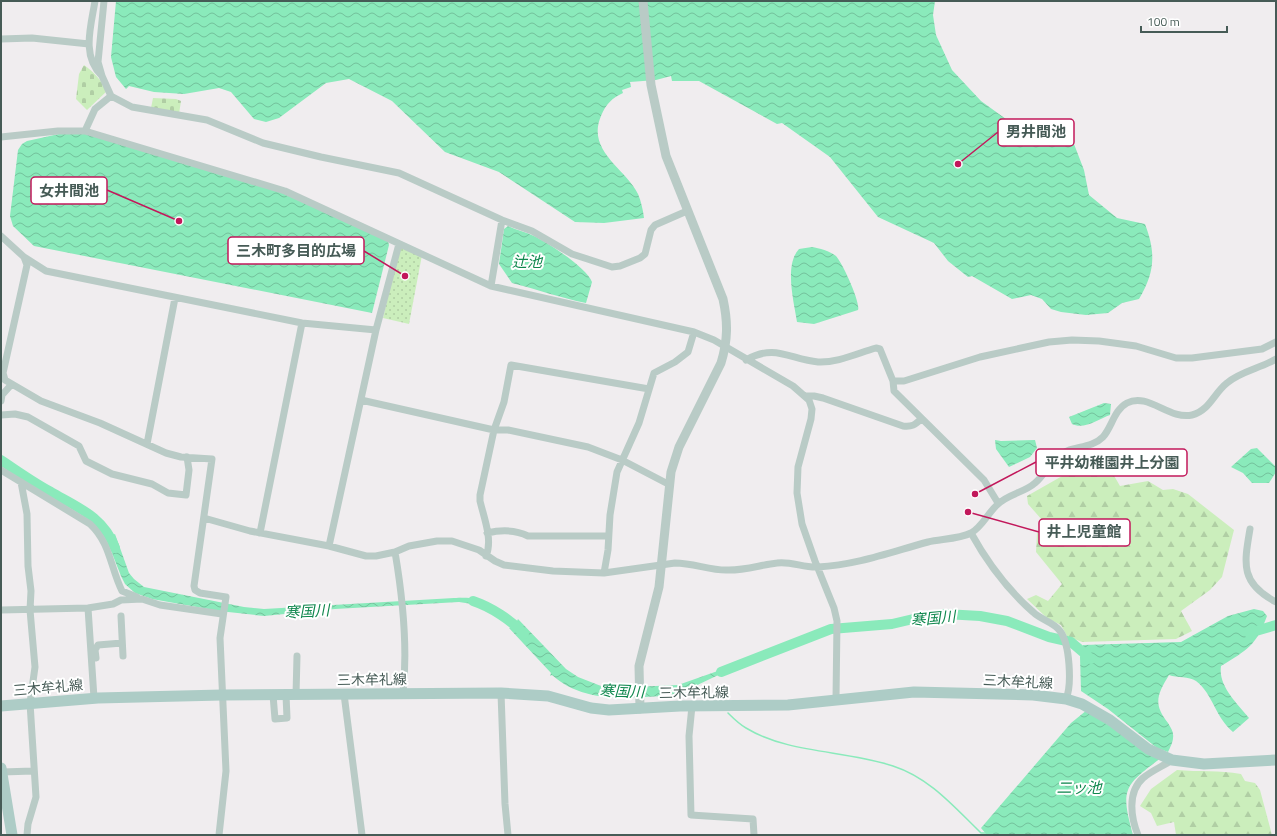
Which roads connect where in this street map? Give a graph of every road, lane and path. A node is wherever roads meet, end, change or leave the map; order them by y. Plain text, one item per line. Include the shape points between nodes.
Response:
1 (95, 1) edge
2 (104, 1) edge
3 (643, 1) edge
4 (1, 39) edge
5 (89, 44) junction
6 (102, 76) junction
7 (111, 96) junction
8 (85, 131) junction
9 (1, 137) edge
10 (687, 211) junction
11 (502, 220) junction
12 (1, 236) edge
13 (399, 244) junction
14 (24, 257) junction
15 (491, 286) junction
16 (175, 298) junction
17 (302, 324) junction
18 (376, 330) junction
19 (694, 332) junction
20 (1276, 342) edge
21 (726, 348) junction
22 (746, 360) junction
23 (1276, 360) edge
24 (893, 381) junction
25 (11, 385) junction
26 (649, 389) junction
27 (806, 396) junction
28 (361, 400) junction
29 (1, 401) edge
30 (1, 415) edge
31 (921, 419) junction
32 (494, 430) junction
33 (147, 444) junction
34 (187, 457) junction
35 (622, 460) junction
36 (1, 470) edge
37 (21, 482) junction
38 (670, 484) junction
39 (998, 503) junction
40 (204, 518) junction
41 (1250, 529) dead end
42 (260, 533) junction
43 (487, 533) junction
44 (971, 533) junction
45 (608, 536) junction
46 (329, 546) junction
47 (395, 552) junction
48 (486, 556) junction
49 (662, 564) junction
50 (817, 567) junction
51 (604, 573) junction
52 (142, 599) junction
53 (1276, 602) edge
54 (88, 608) junction
55 (1, 610) edge
56 (30, 610) junction
57 (222, 614) junction
58 (120, 616) dead end
59 (122, 643) junction
60 (123, 656) dead end
61 (297, 656) dead end
62 (501, 692) junction
63 (403, 693) junction
64 (222, 694) junction
65 (344, 694) junction
66 (273, 695) junction
67 (291, 695) junction
68 (96, 698) junction
69 (836, 700) junction
70 (1069, 700) junction
71 (30, 703) junction
72 (640, 704) junction
73 (1, 706) edge
74 (692, 706) junction
75 (1170, 759) junction
76 (1276, 760) edge
77 (1, 770) edge
78 (33, 771) junction
79 (12, 835) edge
80 (26, 835) edge
81 (218, 835) edge
82 (362, 835) edge
83 (508, 835) edge
84 (754, 835) edge
85 (1138, 835) edge

1 - 5 street
2 - 6 street via 98,62
3 - 10 street via 651,85 666,156
4 - 5 street via 32,38
5 - 6 street via 92,64
6 - 7 street
7 - 8 street via 94,109
7 - 11 street via 132,107 218,123 263,143 399,173
8 - 9 street
8 - 13 street via 285,191
10 - 11 street via 654,225 645,254 640,258 612,267 572,254 532,231
10 - 21 street via 723,299 727,316
11 - 15 street
12 - 14 street
13 - 15 street
13 - 18 street
14 - 16 street via 46,271
14 - 25 street via 27,265 3,373
15 - 19 street
16 - 17 street
16 - 33 street
17 - 18 street
17 - 42 street
18 - 28 street
19 - 21 street
19 - 26 street via 688,352 654,373
20 - 24 street via 1262,350 1187,358 1176,358 1136,346 1099,341 1049,342 980,357 904,381
21 - 22 street
21 - 38 street via 680,446 671,472
22 - 24 street via 755,354 768,352 826,362 876,348 880,349
22 - 27 street
23 - 39 street via 1226,383 1210,404 1192,415 1172,413 1137,400 1125,404 1104,436 1097,442 1062,453 1035,484
24 - 31 street via 894,391
25 - 29 street via 2,395
25 - 33 street
26 - 32 street via 511,365 504,402
26 - 35 street via 639,423
27 - 31 street via 823,398 903,426 910,427
27 - 50 street via 812,410 798,467 797,493 802,524
28 - 32 street
28 - 46 street
30 - 34 street via 15,414 28,417 79,446 86,461 112,474 152,484 168,493 186,495 189,470
31 - 39 street via 984,480
32 - 35 street via 508,430 588,447
32 - 43 street via 480,495
33 - 34 street via 174,456
34 - 40 street via 212,459
35 - 38 street
35 - 45 street via 617,472
36 - 37 street
37 - 52 street via 81,518 100,533 122,591
37 - 56 street via 27,514
38 - 49 street
39 - 44 street
40 - 42 street
40 - 57 street via 194,586 200,593 226,597
41 - 53 street via 1245,557 1247,571 1252,583 1262,594
42 - 46 street
43 - 45 street via 497,530 522,532 528,536
43 - 48 street via 489,548
44 - 50 street via 928,542 879,557
44 - 70 street via 979,548 1012,591 1036,616 1056,626 1063,636 1069,674
45 - 51 street
46 - 47 street via 366,556
47 - 48 street via 430,542 452,541 465,544
47 - 63 street via 407,660
48 - 51 street via 504,565 522,568
49 - 50 street via 687,563 726,570 786,562
49 - 51 street
49 - 72 street via 655,604 642,649 638,684
50 - 69 street via 837,621
52 - 54 street via 121,600 113,604
52 - 57 street via 160,605
54 - 56 street
54 - 68 street
55 - 56 street
56 - 71 street via 35,667
57 - 64 street
58 - 59 street
59 - 60 street
59 - 68 street via 98,645 95,650
61 - 67 street
62 - 63 main road, 三木牟礼線
62 - 72 main road, 三木牟礼線 via 548,696 591,708 609,710
62 - 83 street
63 - 65 main road, 三木牟礼線
64 - 66 main road, 三木牟礼線
64 - 68 main road, 三木牟礼線
64 - 81 street via 226,771
65 - 67 main road, 三木牟礼線
65 - 82 street
66 - 67 main road, 三木牟礼線
66 - 67 street via 275,718 287,718
68 - 71 main road, 三木牟礼線
69 - 70 main road, 三木牟礼線 via 914,692 1033,695
69 - 74 main road, 三木牟礼線 via 788,705
70 - 75 main road, 三木牟礼線 via 1098,713 1148,749
71 - 73 main road, 三木牟礼線
71 - 78 street
72 - 74 main road, 三木牟礼線
74 - 84 street via 689,736 691,815 753,819
75 - 76 main road, 三木牟礼線 via 1204,764
75 - 85 street via 1142,779 1132,798
77 - 78 street
77 - 79 main road
78 - 80 street via 36,796

